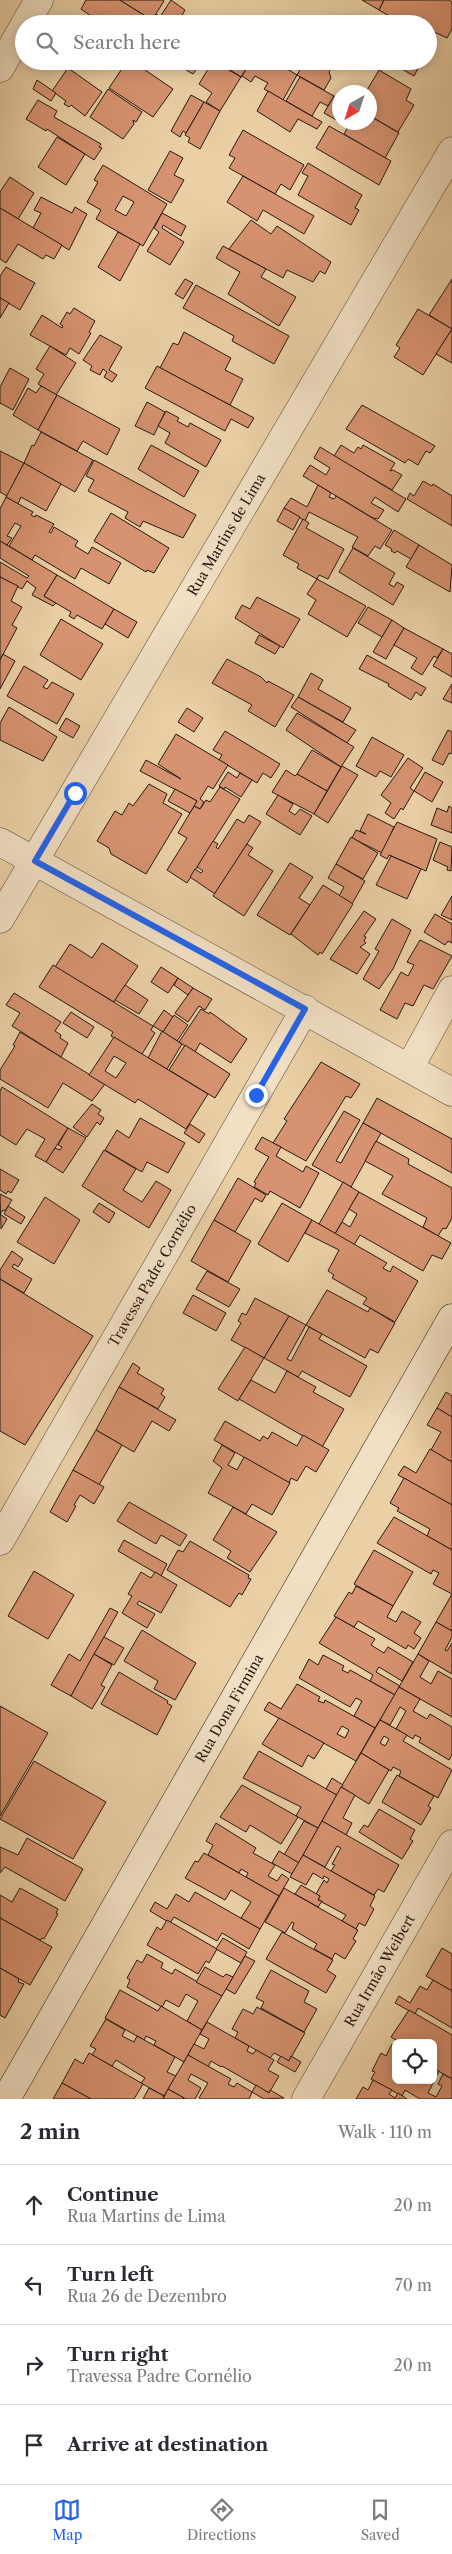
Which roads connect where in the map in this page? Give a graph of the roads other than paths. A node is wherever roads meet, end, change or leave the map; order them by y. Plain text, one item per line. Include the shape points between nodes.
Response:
1 (39, 0) edge
2 (30, 15) edge
3 (15, 41) edge
4 (0, 68) edge
5 (452, 150) edge
6 (0, 842) edge
7 (35, 861) junction
8 (0, 919) edge
9 (452, 990) edge
10 (305, 1009) junction
11 (410, 1067) junction
12 (452, 1092) edge
13 (452, 1318) edge
14 (0, 1541) edge
15 (452, 1844) edge
16 (6, 2099) edge
17 (306, 2099) edge

1 - 2 street
3 - 4 street
5 - 7 street, Rua Martins de Lima
6 - 7 street
7 - 8 street, Rua Martins de Lima
7 - 10 street
9 - 11 street
10 - 11 street
10 - 14 street, Travessa Padre Cornélio
11 - 12 street
13 - 16 street, Rua Dona Firmina
15 - 17 street, Rua Irmão Weibert

